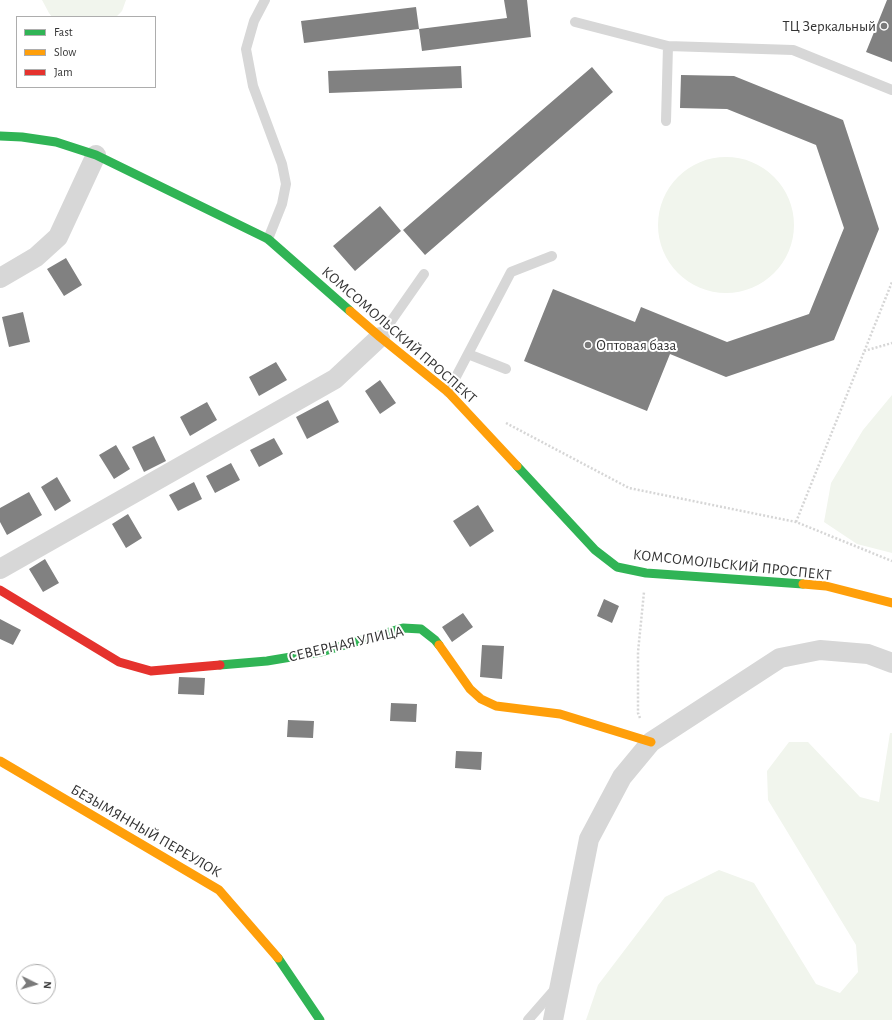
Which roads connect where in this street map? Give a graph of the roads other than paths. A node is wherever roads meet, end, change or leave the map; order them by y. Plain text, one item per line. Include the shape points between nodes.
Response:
1 (265, 0) edge
2 (575, 22) dead end
3 (668, 46) junction
4 (892, 90) edge
5 (666, 121) dead end
6 (0, 136) edge
7 (96, 155) junction
8 (268, 239) junction
9 (552, 256) dead end
10 (424, 274) dead end
11 (0, 278) edge
12 (380, 337) junction
13 (468, 354) junction
14 (506, 369) dead end
15 (448, 392) junction
16 (0, 569) edge
17 (0, 590) edge
18 (892, 603) edge
19 (892, 662) edge
20 (651, 742) junction
21 (0, 761) edge
22 (561, 982) junction
23 (320, 1020) edge
24 (528, 1020) edge
25 (553, 1020) edge

1 - 8 lane via 254,21 246,50 253,86 282,164 286,184 282,204
2 - 3 lane
3 - 4 lane via 793,50
3 - 5 lane
6 - 7 street, КОМСОМОЛЬСКИЙ ПРОСПЕКТ via 56,142
7 - 8 street, КОМСОМОЛЬСКИЙ ПРОСПЕКТ
7 - 11 street via 58,237 36,257
8 - 12 street, КОМСОМОЛЬСКИЙ ПРОСПЕКТ
9 - 13 lane via 511,272
10 - 12 lane
12 - 15 street, КОМСОМОЛЬСКИЙ ПРОСПЕКТ
12 - 16 street via 335,379
13 - 14 lane
13 - 15 lane
15 - 18 street, КОМСОМОЛЬСКИЙ ПРОСПЕКТ via 595,550 617,567 646,573 826,586
17 - 20 street, СЕВЕРНАЯ УЛИЦА via 119,662 151,671 267,661 321,652 404,628 421,629 435,640 470,689 481,699 496,706 560,714
19 - 20 street via 868,654 820,650 780,658
20 - 22 street via 622,778 588,839
21 - 23 street, БЕЗЫМЯННЫЙ ПЕРЕУЛОК via 219,890 277,957
22 - 24 lane
22 - 25 street

